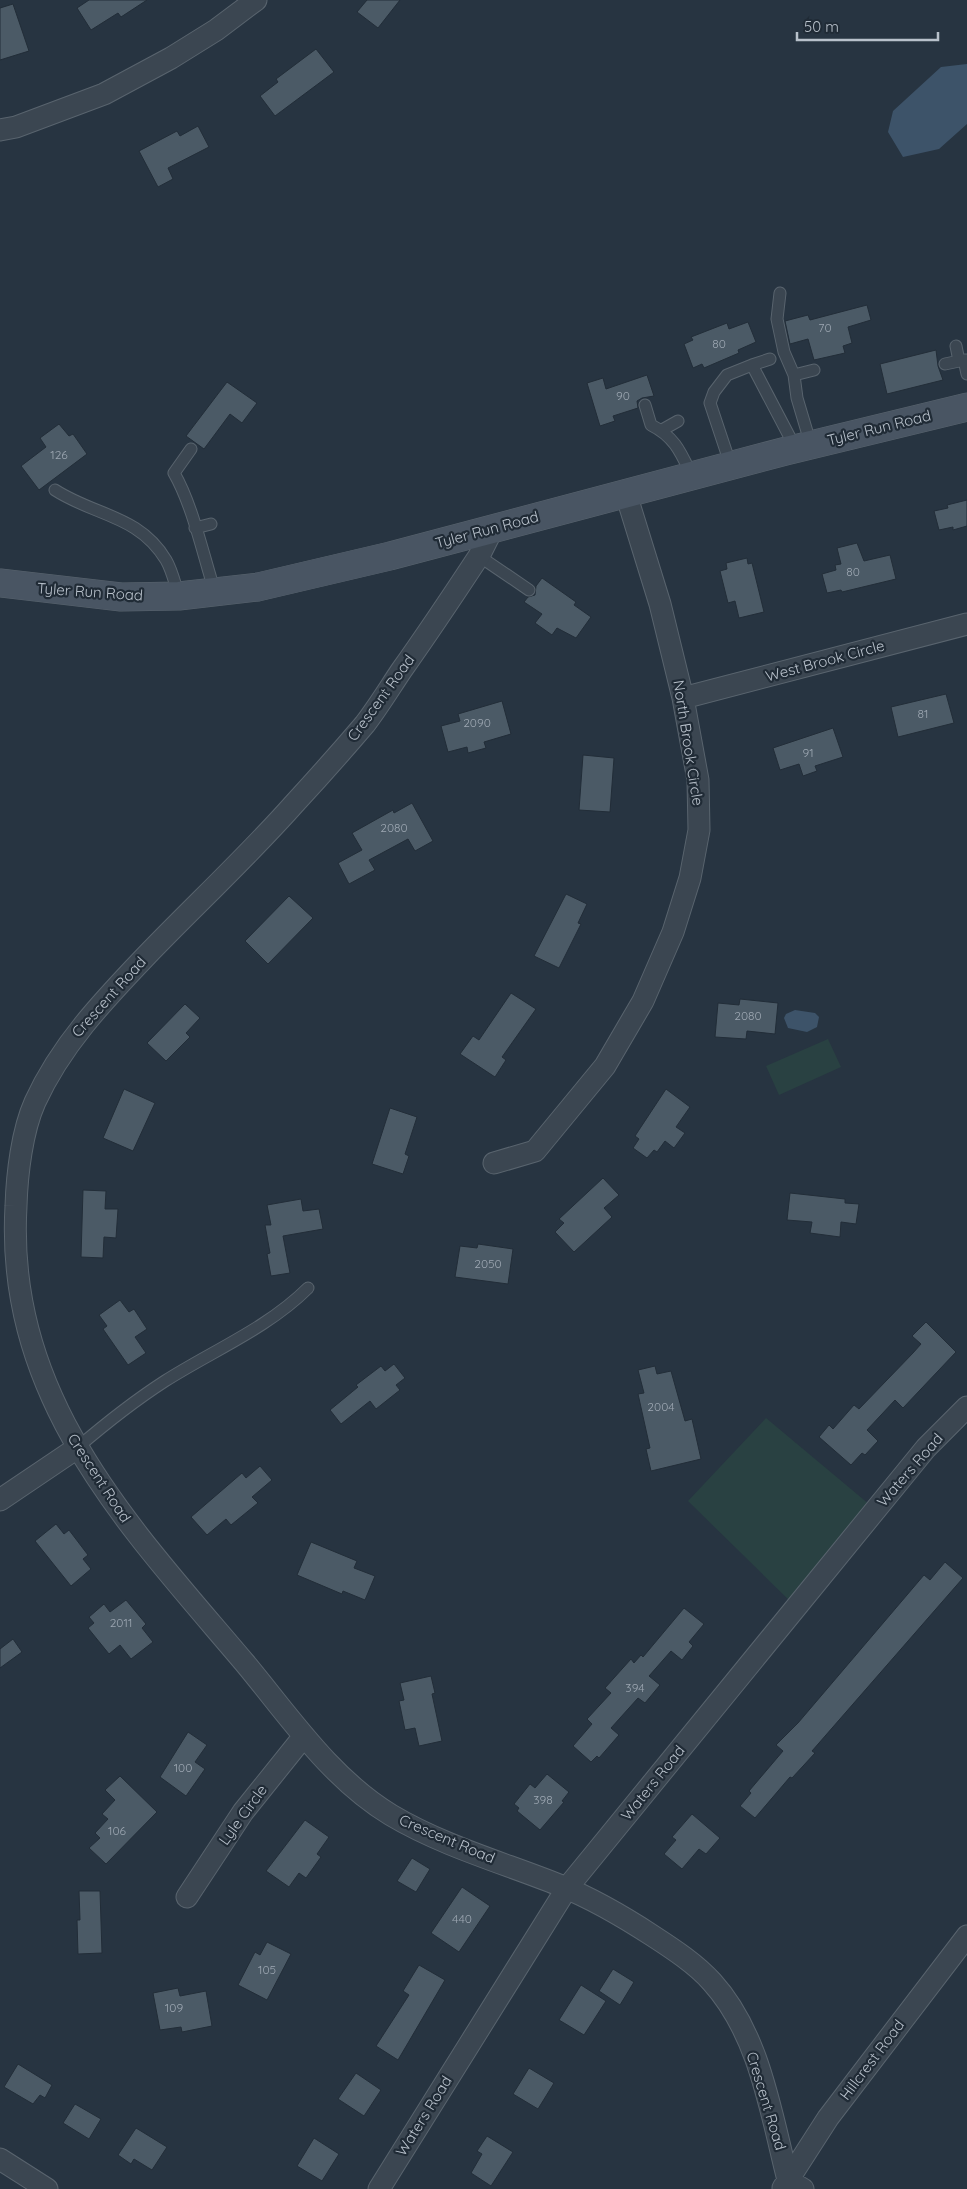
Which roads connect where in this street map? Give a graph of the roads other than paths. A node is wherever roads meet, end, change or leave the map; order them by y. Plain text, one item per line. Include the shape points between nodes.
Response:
1 (256, 0) edge
2 (0, 130) edge
3 (780, 293) dead end
4 (956, 346) dead end
5 (770, 358) dead end
6 (964, 361) edge
7 (945, 364) dead end
8 (752, 365) junction
9 (814, 370) dead end
10 (967, 374) edge
11 (794, 375) junction
12 (644, 405) dead end
13 (967, 407) edge
14 (678, 421) dead end
15 (662, 430) junction
16 (803, 447) junction
17 (192, 448) dead end
18 (731, 466) junction
19 (692, 476) junction
20 (55, 490) dead end
21 (626, 494) junction
22 (211, 524) dead end
23 (195, 528) junction
24 (493, 528) junction
25 (479, 556) junction
26 (0, 583) edge
27 (529, 590) dead end
28 (215, 592) junction
29 (179, 596) junction
30 (967, 624) edge
31 (683, 698) junction
32 (494, 1163) dead end
33 (308, 1288) dead end
34 (967, 1406) edge
35 (76, 1448) junction
36 (0, 1500) edge
37 (304, 1736) junction
38 (567, 1888) junction
39 (187, 1897) dead end
40 (967, 1936) edge
41 (0, 2158) edge
42 (791, 2186) edge
43 (47, 2189) edge
44 (379, 2189) edge

1 - 2 street via 171,58 104,94
3 - 11 lane via 778,320 784,352
4 - 6 lane
5 - 8 lane
6 - 7 lane
6 - 10 lane
8 - 16 lane
8 - 18 lane via 727,376 710,403
9 - 11 lane
11 - 16 lane
12 - 15 lane via 652,425
13 - 16 street, Tyler Run Road
14 - 15 lane
15 - 19 lane via 678,446
16 - 18 street, Tyler Run Road
17 - 23 lane via 174,473
18 - 19 street, Tyler Run Road
19 - 21 street, Tyler Run Road
20 - 29 lane via 73,502 116,518 146,534 167,560
21 - 24 street, Tyler Run Road
21 - 31 street, North Brook Circle via 660,604
22 - 23 lane
23 - 28 lane
24 - 25 street, Crescent Road
24 - 28 street, Tyler Run Road via 258,587
25 - 27 lane
25 - 35 street, Crescent Road via 367,721 292,807 101,1003 69,1042 34,1104 17,1186 15,1219 20,1291 33,1345 54,1402
26 - 29 street, Tyler Run Road via 121,597
28 - 29 street, Tyler Run Road
30 - 31 street, West Brook Circle
31 - 32 street, North Brook Circle via 698,780 699,830 690,878 673,932 643,1001 605,1066 535,1151
33 - 35 lane via 295,1302 237,1340 164,1382
34 - 38 street, Waters Road via 926,1448
35 - 36 street
35 - 37 street, Crescent Road via 136,1534
37 - 38 street, Crescent Road via 351,1788 393,1816 434,1837
37 - 39 street, Lyle Circle via 243,1812
38 - 42 street, Crescent Road via 671,1948 710,1981 734,2012 757,2064
38 - 44 street, Waters Road
40 - 42 street, Hillcrest Road via 828,2118
41 - 43 street

